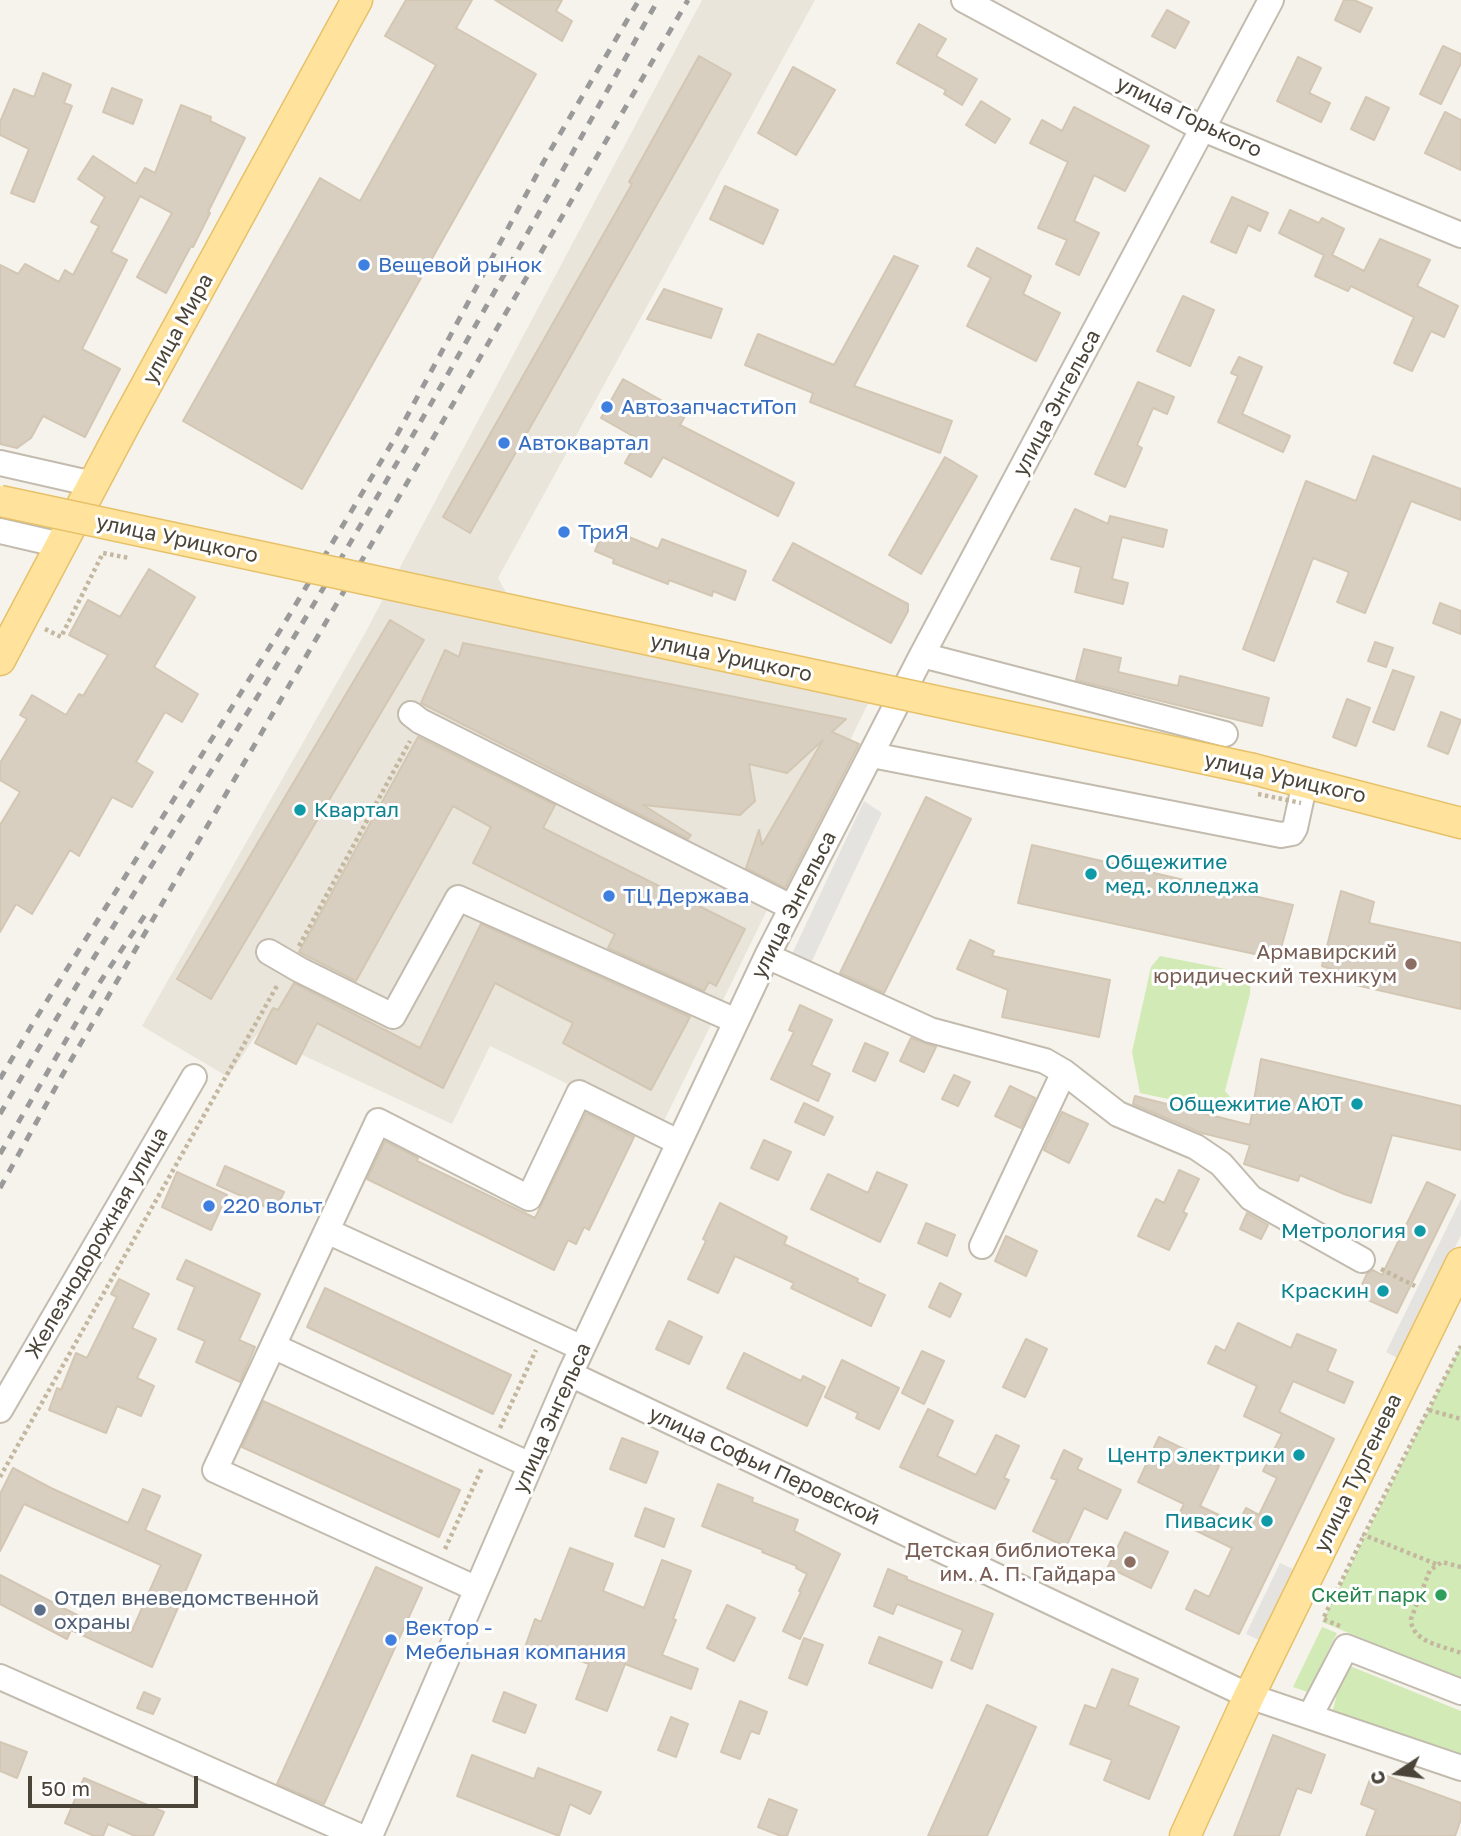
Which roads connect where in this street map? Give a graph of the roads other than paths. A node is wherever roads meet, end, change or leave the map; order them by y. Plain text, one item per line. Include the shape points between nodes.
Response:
1 (357, 0) edge
2 (964, 0) edge
3 (1271, 0) edge
4 (1203, 129) junction
5 (1461, 234) edge
6 (0, 464) edge
7 (93, 484) junction
8 (0, 501) edge
9 (0, 531) edge
10 (61, 545) junction
11 (922, 655) junction
12 (0, 660) edge
13 (416, 718) road end
14 (1225, 734) dead end
15 (872, 755) junction
16 (1305, 782) junction
17 (1461, 822) edge
18 (792, 907) junction
19 (767, 956) junction
20 (279, 958) road end
21 (736, 1021) junction
22 (1064, 1072) junction
23 (194, 1077) dead end
24 (678, 1142) junction
25 (327, 1231) junction
26 (982, 1246) dead end
27 (1362, 1260) road end
28 (1461, 1263) edge
29 (273, 1346) junction
30 (582, 1348) junction
31 (570, 1374) junction
32 (0, 1410) edge
33 (530, 1465) junction
34 (477, 1589) junction
35 (0, 1677) edge
36 (1461, 1692) edge
37 (1249, 1696) junction
38 (1310, 1716) junction
39 (1461, 1768) edge
40 (359, 1836) edge
41 (370, 1836) edge
42 (1185, 1836) edge

1 - 7 main road, улица Мира
2 - 4 street, улица Горького
3 - 4 street, улица Энгельса
4 - 5 street, улица Горького
4 - 11 street, улица Энгельса
6 - 7 street, улица Урицкого
7 - 10 main road, улица Мира
8 - 16 main road, улица Урицкого, bridge
9 - 10 street
10 - 12 main road, улица Мира
11 - 14 street
11 - 15 street, улица Энгельса
13 - 18 street
15 - 16 street via 1286,835 1295,828
15 - 18 street, улица Энгельса
16 - 17 main road, улица Урицкого
18 - 19 street, улица Энгельса
19 - 21 street, улица Энгельса
19 - 22 street via 930,1030 1045,1061
20 - 21 street via 393,1017 458,898
21 - 24 street, улица Энгельса
22 - 26 street
22 - 27 street via 1118,1114 1196,1147 1221,1164 1251,1198
23 - 32 street, Железнодорожная улица
24 - 25 street via 579,1093 529,1198 378,1121
24 - 30 street, улица Энгельса
25 - 29 street
25 - 30 street
28 - 37 main road, улица Тургенева
29 - 33 street
29 - 34 street via 215,1470
30 - 31 street, улица Энгельса
31 - 33 street, улица Энгельса
31 - 37 street, улица Софьи Перовской
33 - 34 street, улица Энгельса
34 - 41 street, улица Энгельса
35 - 40 street
36 - 38 street via 1346,1647
37 - 38 street, улица Софьи Перовской
37 - 42 main road, улица Тургенева
38 - 39 street, улица Софьи Перовской

